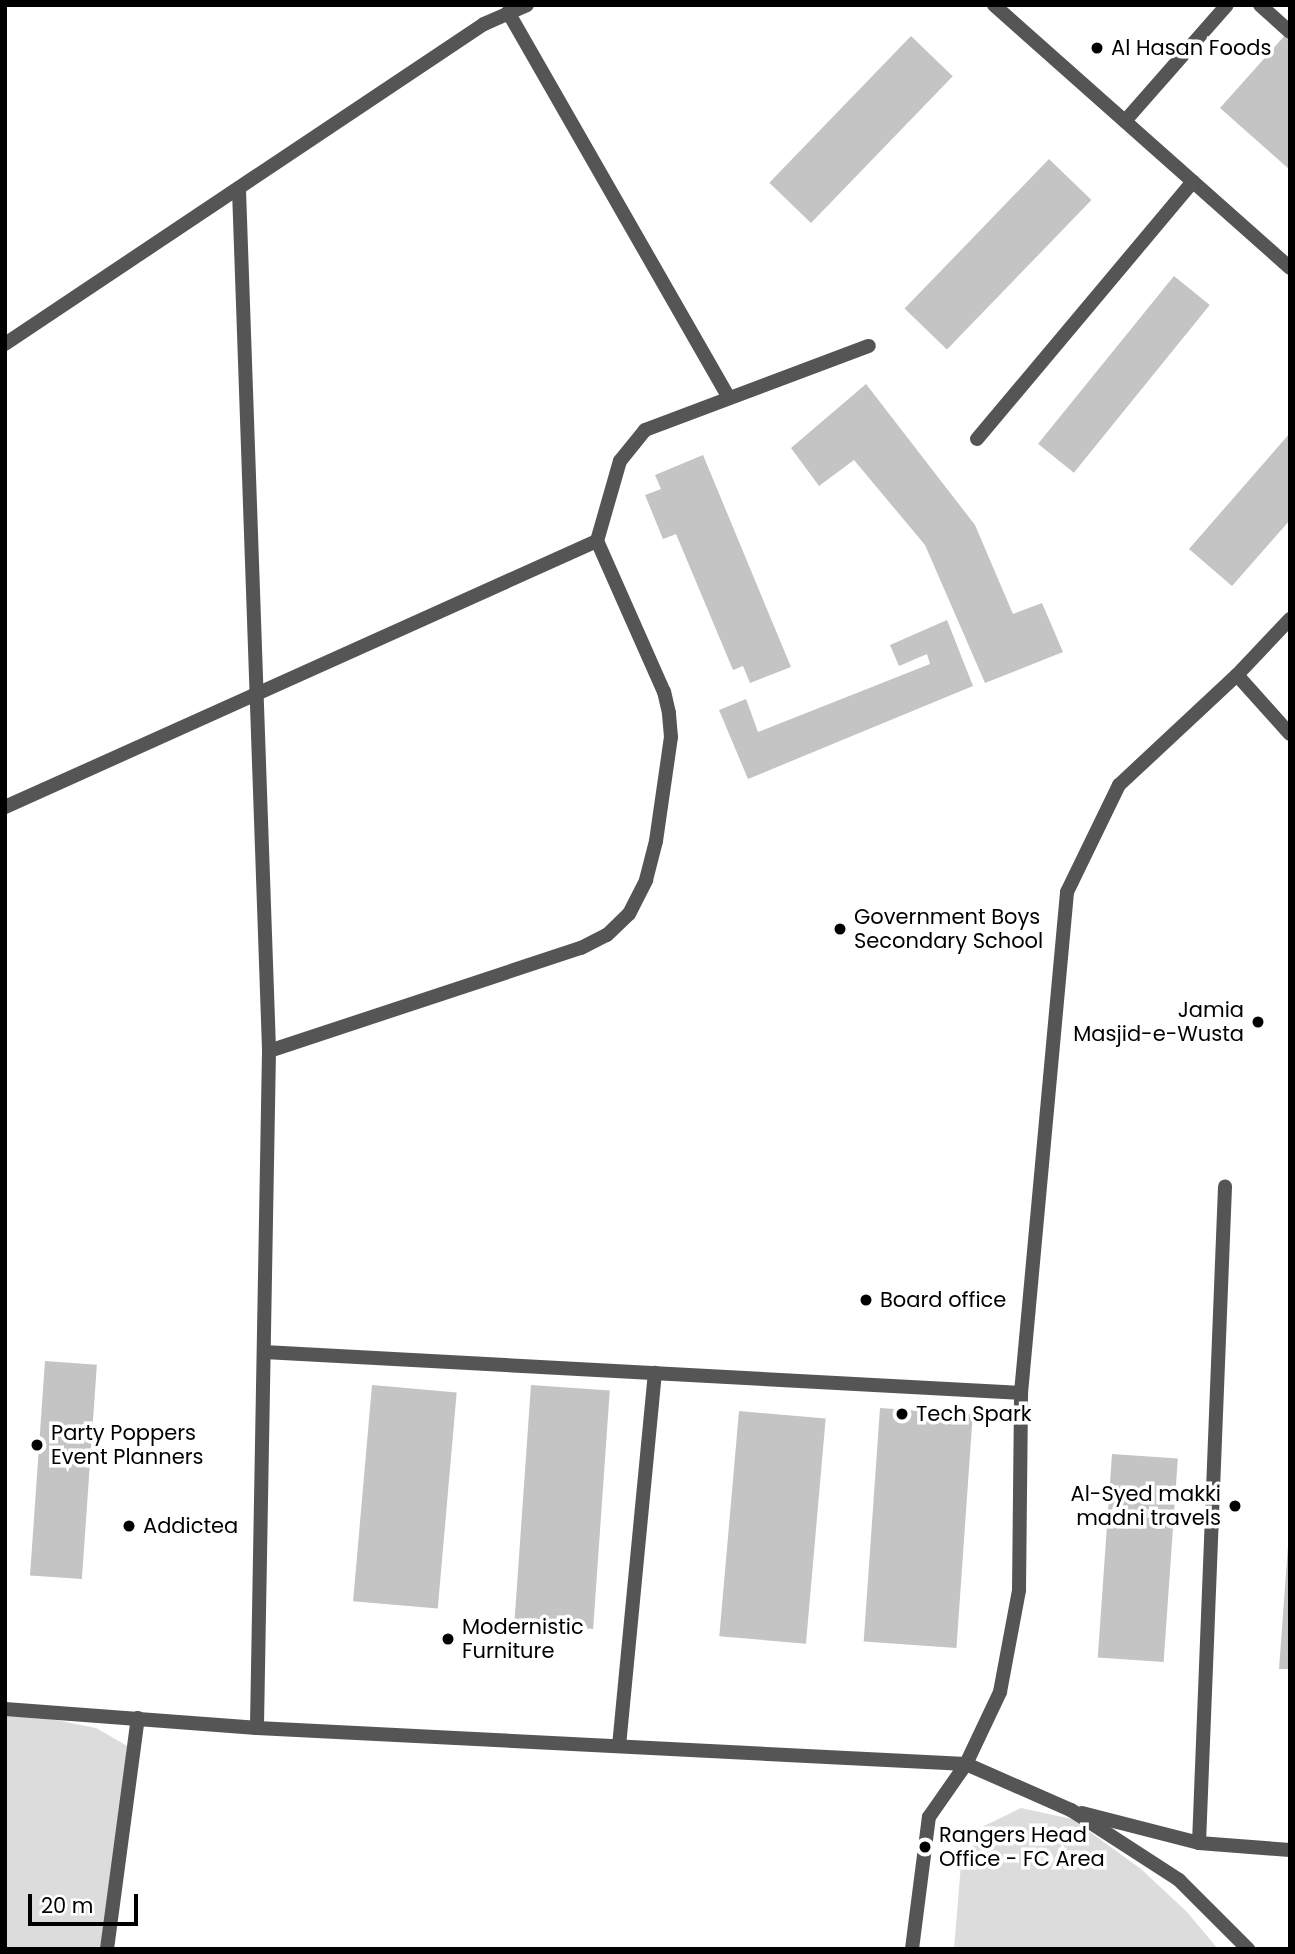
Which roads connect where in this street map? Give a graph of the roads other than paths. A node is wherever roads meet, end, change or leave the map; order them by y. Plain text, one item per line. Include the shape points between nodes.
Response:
1 (527, 5) edge
2 (994, 5) edge
3 (1227, 5) edge
4 (1260, 5) edge
5 (508, 12) junction
6 (1290, 32) edge
7 (1125, 121) junction
8 (1193, 182) junction
9 (239, 190) junction
10 (1290, 268) edge
11 (6, 343) edge
12 (869, 346) dead end
13 (728, 397) junction
14 (977, 439) dead end
15 (597, 541) junction
16 (1290, 619) edge
17 (1237, 675) junction
18 (254, 693) junction
19 (1290, 734) edge
20 (5, 807) edge
21 (269, 1051) junction
22 (1225, 1186) dead end
23 (264, 1352) junction
24 (655, 1373) junction
25 (1021, 1393) junction
26 (5, 1709) edge
27 (138, 1718) junction
28 (257, 1728) junction
29 (618, 1746) junction
30 (966, 1764) junction
31 (1071, 1810) junction
32 (1199, 1843) junction
33 (1290, 1850) edge
34 (107, 1949) edge
35 (912, 1949) edge
36 (1248, 1949) edge

1 - 5 street
2 - 7 street
3 - 7 street
4 - 6 street
5 - 9 street
5 - 13 street
7 - 8 street
8 - 10 street
8 - 14 street
9 - 11 street
9 - 18 street
12 - 13 street
13 - 15 street via 645,430 620,461
15 - 18 street
15 - 21 street via 669,713 671,737 656,841 646,880 629,914 607,935 581,948
16 - 17 street
17 - 19 street
17 - 25 street via 1119,785 1067,892
18 - 20 street
18 - 21 street
21 - 23 street
22 - 32 street
23 - 24 street
23 - 28 street
24 - 25 street
24 - 29 street
25 - 30 street via 1019,1590 1000,1692
26 - 27 street
27 - 28 street
27 - 34 street
28 - 29 street
29 - 30 street
30 - 31 street
30 - 35 street via 929,1817
31 - 32 street
31 - 36 street via 1179,1880
32 - 33 street

